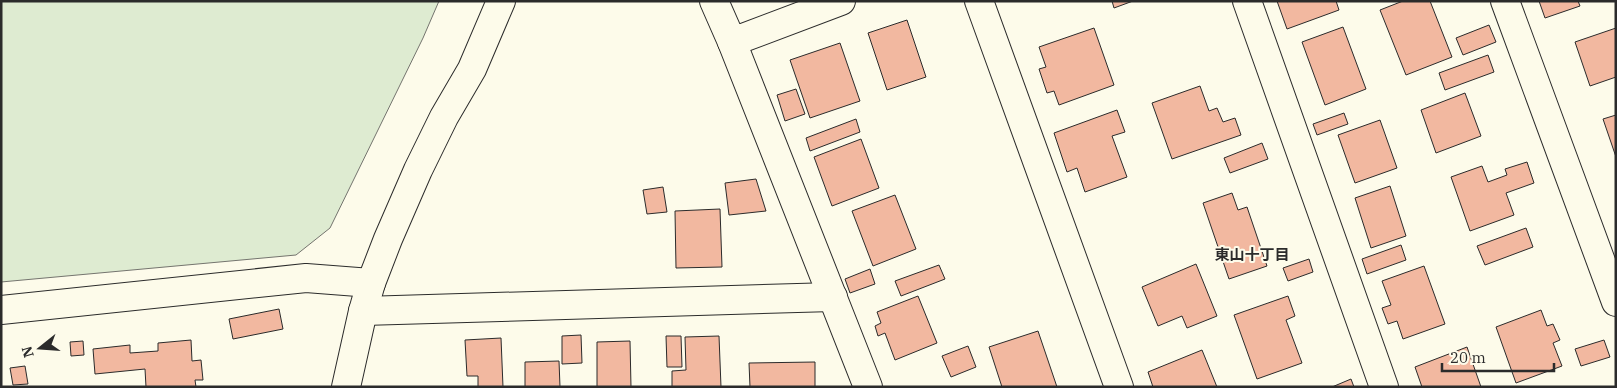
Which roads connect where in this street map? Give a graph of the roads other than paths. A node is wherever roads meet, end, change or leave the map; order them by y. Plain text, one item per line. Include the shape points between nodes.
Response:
1 (501, 1) edge
2 (714, 1) edge
3 (842, 1) edge
4 (979, 1) edge
5 (1247, 1) edge
6 (1505, 1) edge
7 (732, 42) junction
8 (371, 283) junction
9 (833, 297) junction
10 (1616, 302) edge
11 (1, 310) edge
12 (363, 311) junction
13 (346, 387) edge
14 (868, 387) edge
15 (1119, 387) edge
16 (1384, 387) edge

1 - 8 street via 472,68 418,170
2 - 7 street
3 - 7 street
4 - 15 street
5 - 16 street
6 - 10 street
7 - 9 street
8 - 11 street via 306,278
8 - 12 street
9 - 12 street
9 - 14 street
12 - 13 street

